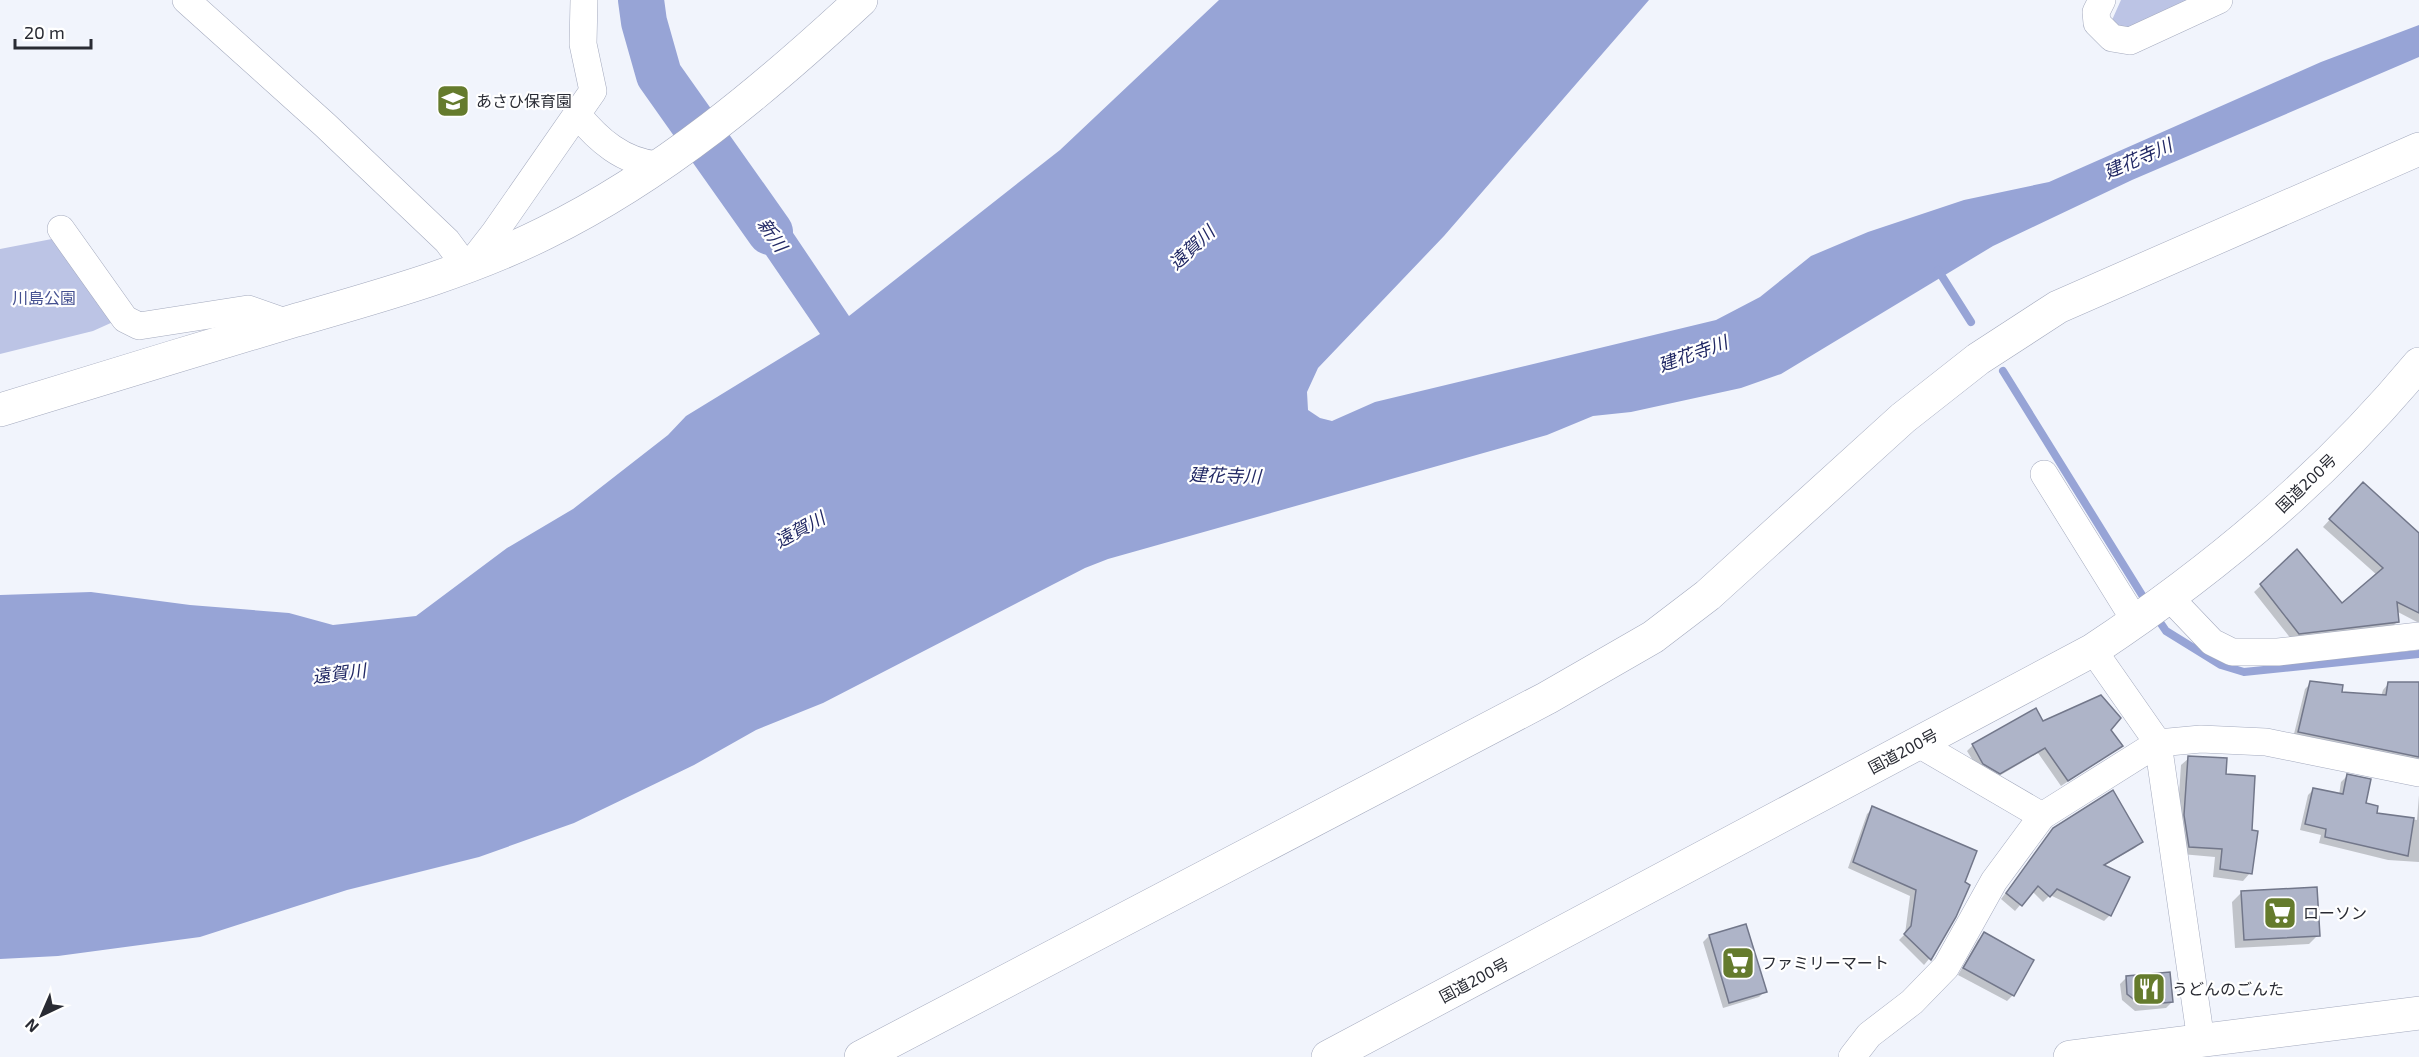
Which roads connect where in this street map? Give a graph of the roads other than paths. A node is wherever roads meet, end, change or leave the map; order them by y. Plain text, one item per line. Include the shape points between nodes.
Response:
1 (186, 0) edge
2 (584, 0) edge
3 (861, 0) edge
4 (2102, 0) edge
5 (2219, 0) edge
6 (577, 114) junction
7 (2419, 149) edge
8 (658, 165) junction
9 (61, 229) dead end
10 (467, 268) junction
11 (288, 323) junction
12 (2419, 364) edge
13 (0, 410) edge
14 (2044, 474) dead end
15 (2152, 610) junction
16 (2419, 636) edge
17 (2093, 651) junction
18 (1917, 743) junction
19 (2158, 743) junction
20 (2419, 773) edge
21 (2042, 816) junction
22 (2419, 1013) edge
23 (2191, 1047) edge
24 (861, 1057) edge
25 (1328, 1057) edge
26 (1852, 1057) edge
27 (2070, 1057) edge

1 - 10 street via 325,124 447,241
2 - 6 street via 584,44 593,91
3 - 8 main road via 741,106
4 - 5 street via 2096,12 2097,23 2112,38 2130,41
6 - 8 street via 592,133 618,153 643,164
6 - 10 street
7 - 24 main road via 2058,307 1978,359 1903,418 1708,595 1653,637 1547,698
8 - 10 main road via 546,233
9 - 11 street via 125,319 139,326 248,309
10 - 11 main road
11 - 13 main road
12 - 15 main road, 国道200号 via 2279,509
14 - 15 street
15 - 16 street via 2232,652 2278,652
15 - 17 main road, 国道200号
17 - 18 main road, 国道200号
17 - 19 street
18 - 21 street
18 - 25 main road, 国道200号
19 - 20 street via 2201,739 2266,742
19 - 21 street
19 - 23 street
21 - 26 street via 1994,881 1946,968 1912,1002 1869,1035
22 - 23 main road
23 - 27 main road

